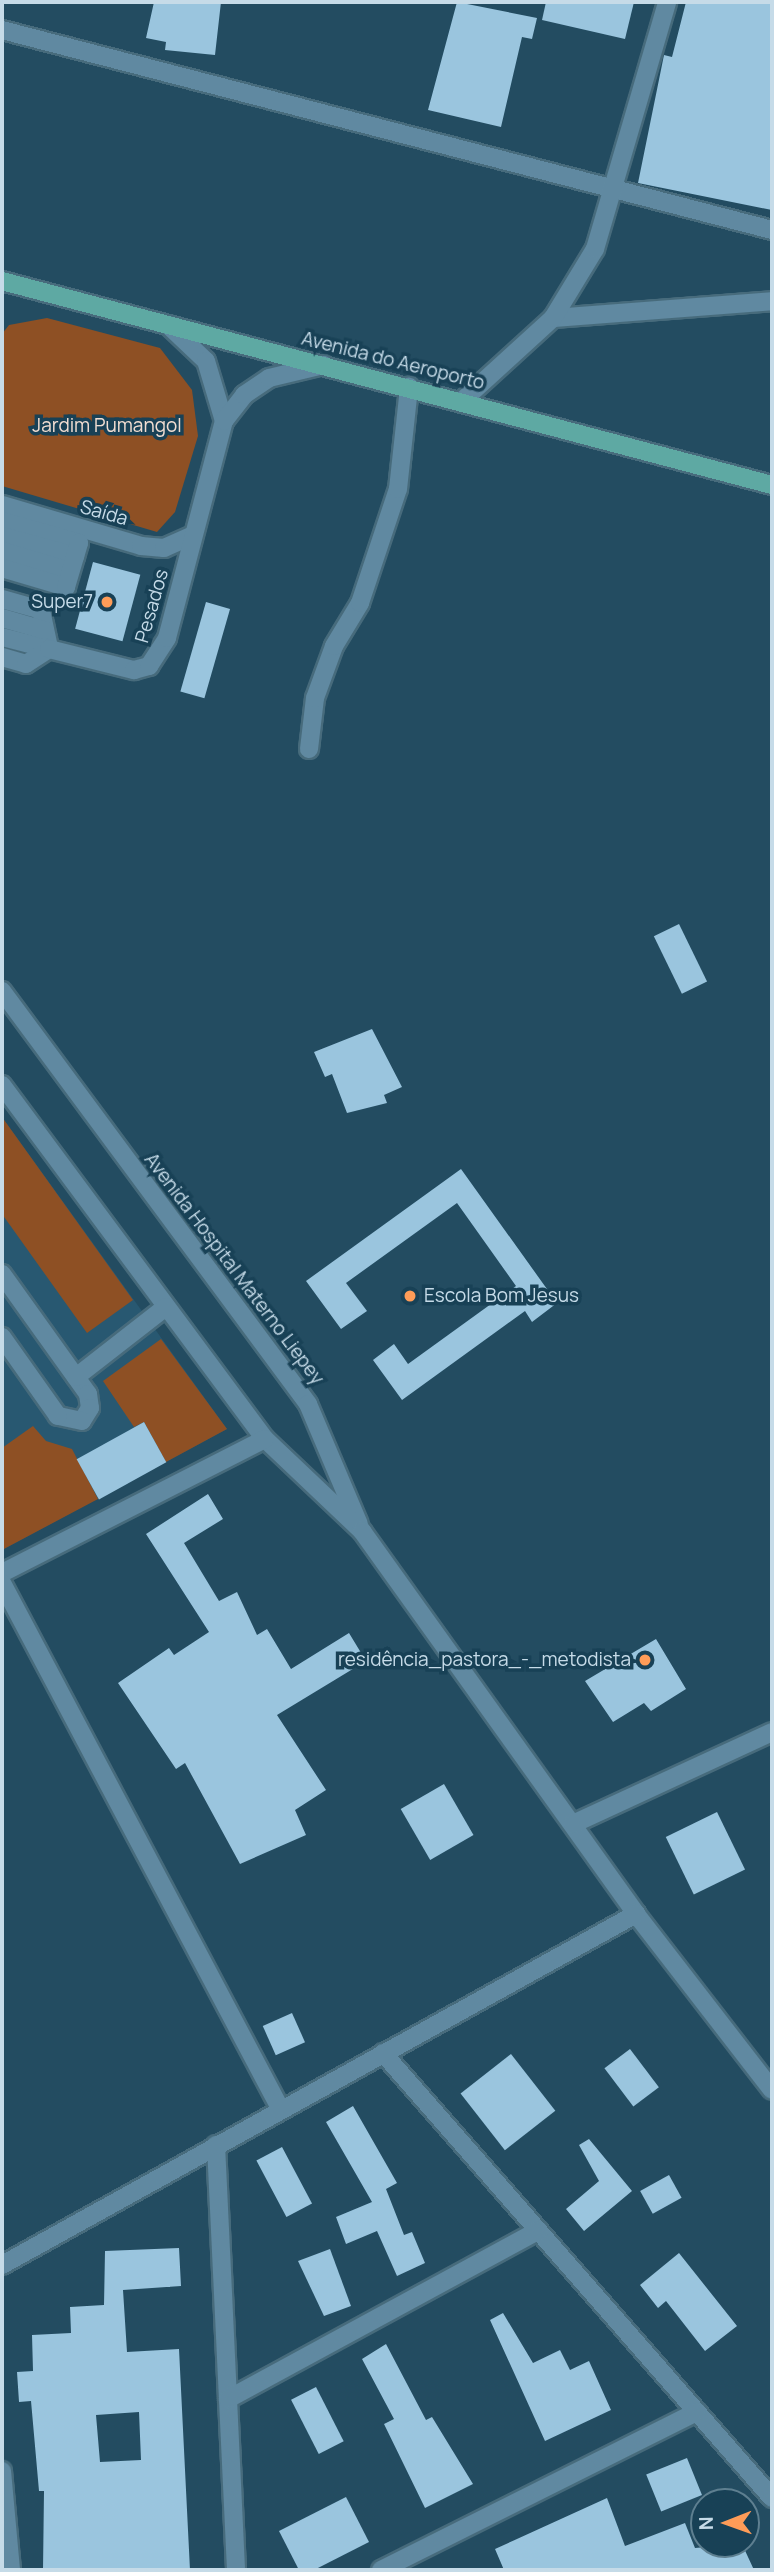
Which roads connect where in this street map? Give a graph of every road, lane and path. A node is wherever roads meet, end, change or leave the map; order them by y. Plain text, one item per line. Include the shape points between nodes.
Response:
1 (667, 2) edge
2 (2, 30) edge
3 (616, 193) junction
4 (772, 230) edge
5 (2, 281) edge
6 (772, 301) edge
7 (553, 318) junction
8 (168, 325) junction
9 (323, 365) junction
10 (409, 387) junction
11 (462, 401) junction
12 (224, 421) junction
13 (772, 485) edge
14 (2, 505) edge
15 (2, 521) edge
16 (193, 534) junction
17 (105, 535) junction
18 (2, 536) edge
19 (2, 551) edge
20 (72, 565) junction
21 (2, 568) edge
22 (2, 599) edge
23 (2, 618) edge
24 (44, 630) junction
25 (2, 637) edge
26 (49, 649) junction
27 (2, 657) edge
28 (309, 750) dead end
29 (2, 991) edge
30 (2, 1085) edge
31 (2, 1274) edge
32 (166, 1307) junction
33 (2, 1337) edge
34 (76, 1377) junction
35 (265, 1440) junction
36 (362, 1531) junction
37 (2, 1573) edge
38 (2, 1583) edge
39 (772, 1732) edge
40 (573, 1824) junction
41 (636, 1914) junction
42 (383, 2053) junction
43 (772, 2090) edge
44 (281, 2110) junction
45 (216, 2145) junction
46 (538, 2231) junction
47 (2, 2265) edge
48 (228, 2399) junction
49 (697, 2412) junction
50 (2, 2471) edge
51 (772, 2498) edge
52 (11, 2570) edge
53 (236, 2570) edge
54 (381, 2570) edge

1 - 3 street
2 - 3 street
3 - 4 street
3 - 7 street via 596,249
5 - 8 main road, Avenida do Aeroporto
6 - 7 street
7 - 11 street
8 - 9 main road, Avenida do Aeroporto
8 - 12 street via 206,361
9 - 10 main road, Avenida do Aeroporto
9 - 12 street via 269,379 244,395
10 - 11 main road, Avenida do Aeroporto
10 - 28 street via 398,489 360,603 334,646 315,698
11 - 13 main road, Avenida do Aeroporto
12 - 16 street, Pesados
14 - 17 street, Saída
15 - 20 street
16 - 17 street, Saída via 164,548
16 - 26 street, Pesados via 167,638 149,666 134,670
17 - 20 street
18 - 20 street
19 - 20 street
20 - 21 street
22 - 24 street via 41,610
23 - 24 street
24 - 26 street
25 - 26 street, Pesados
26 - 27 street via 26,664
29 - 36 street, Avenida Hospital Materno Liepey via 308,1404
30 - 32 street
31 - 34 street
32 - 34 street
32 - 35 street
33 - 34 street via 69,1423 82,1421 90,1408
35 - 36 street
35 - 37 street
36 - 40 street
38 - 44 street
39 - 40 street
40 - 41 street
41 - 42 street
41 - 43 street
42 - 44 street
42 - 46 street
44 - 45 street
45 - 47 street
45 - 48 street
46 - 48 street
46 - 49 street
48 - 53 street
49 - 51 street
49 - 54 street
50 - 52 street

